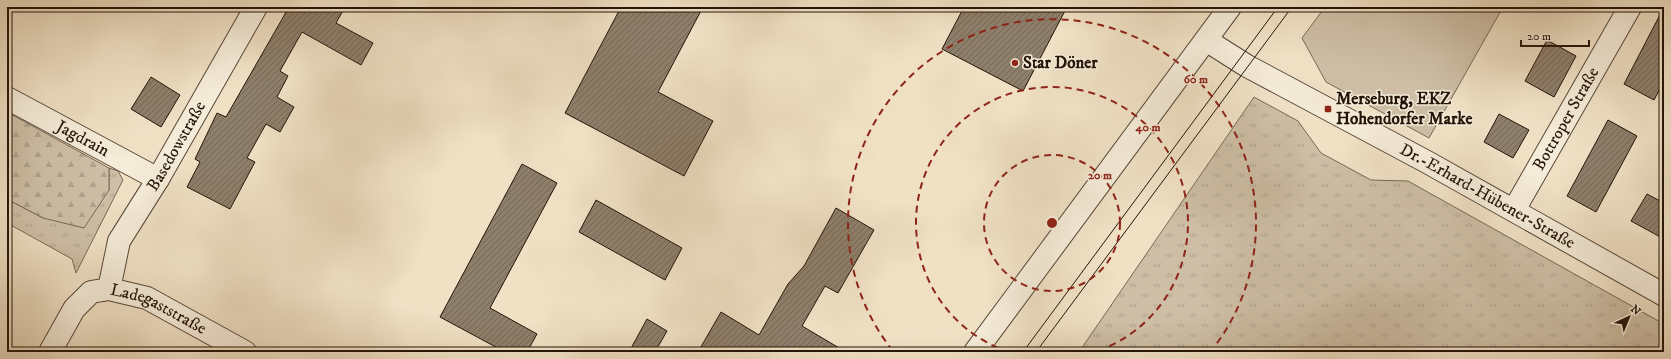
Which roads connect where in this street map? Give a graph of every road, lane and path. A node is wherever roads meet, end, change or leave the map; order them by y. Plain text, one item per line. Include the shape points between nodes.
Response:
1 (256, 7) edge
2 (1230, 7) edge
3 (1630, 7) edge
4 (1206, 40) junction
5 (7, 98) edge
6 (158, 179) junction
7 (1514, 210) junction
8 (109, 289) junction
9 (1664, 295) edge
10 (50, 352) edge
11 (245, 352) edge
12 (975, 352) edge

1 - 6 street, Basedowstraße
2 - 4 street
3 - 7 street, Bottroper Straße
4 - 7 street, Dr.-Erhard-Hübener-Straße via 1247,66
4 - 12 street
5 - 6 street, Jagdrain
6 - 8 street, Basedowstraße via 119,240
7 - 9 street, Dr.-Erhard-Hübener-Straße
8 - 10 street, Ladegaststraße via 91,292 74,309
8 - 11 street, Ladegaststraße via 147,298

